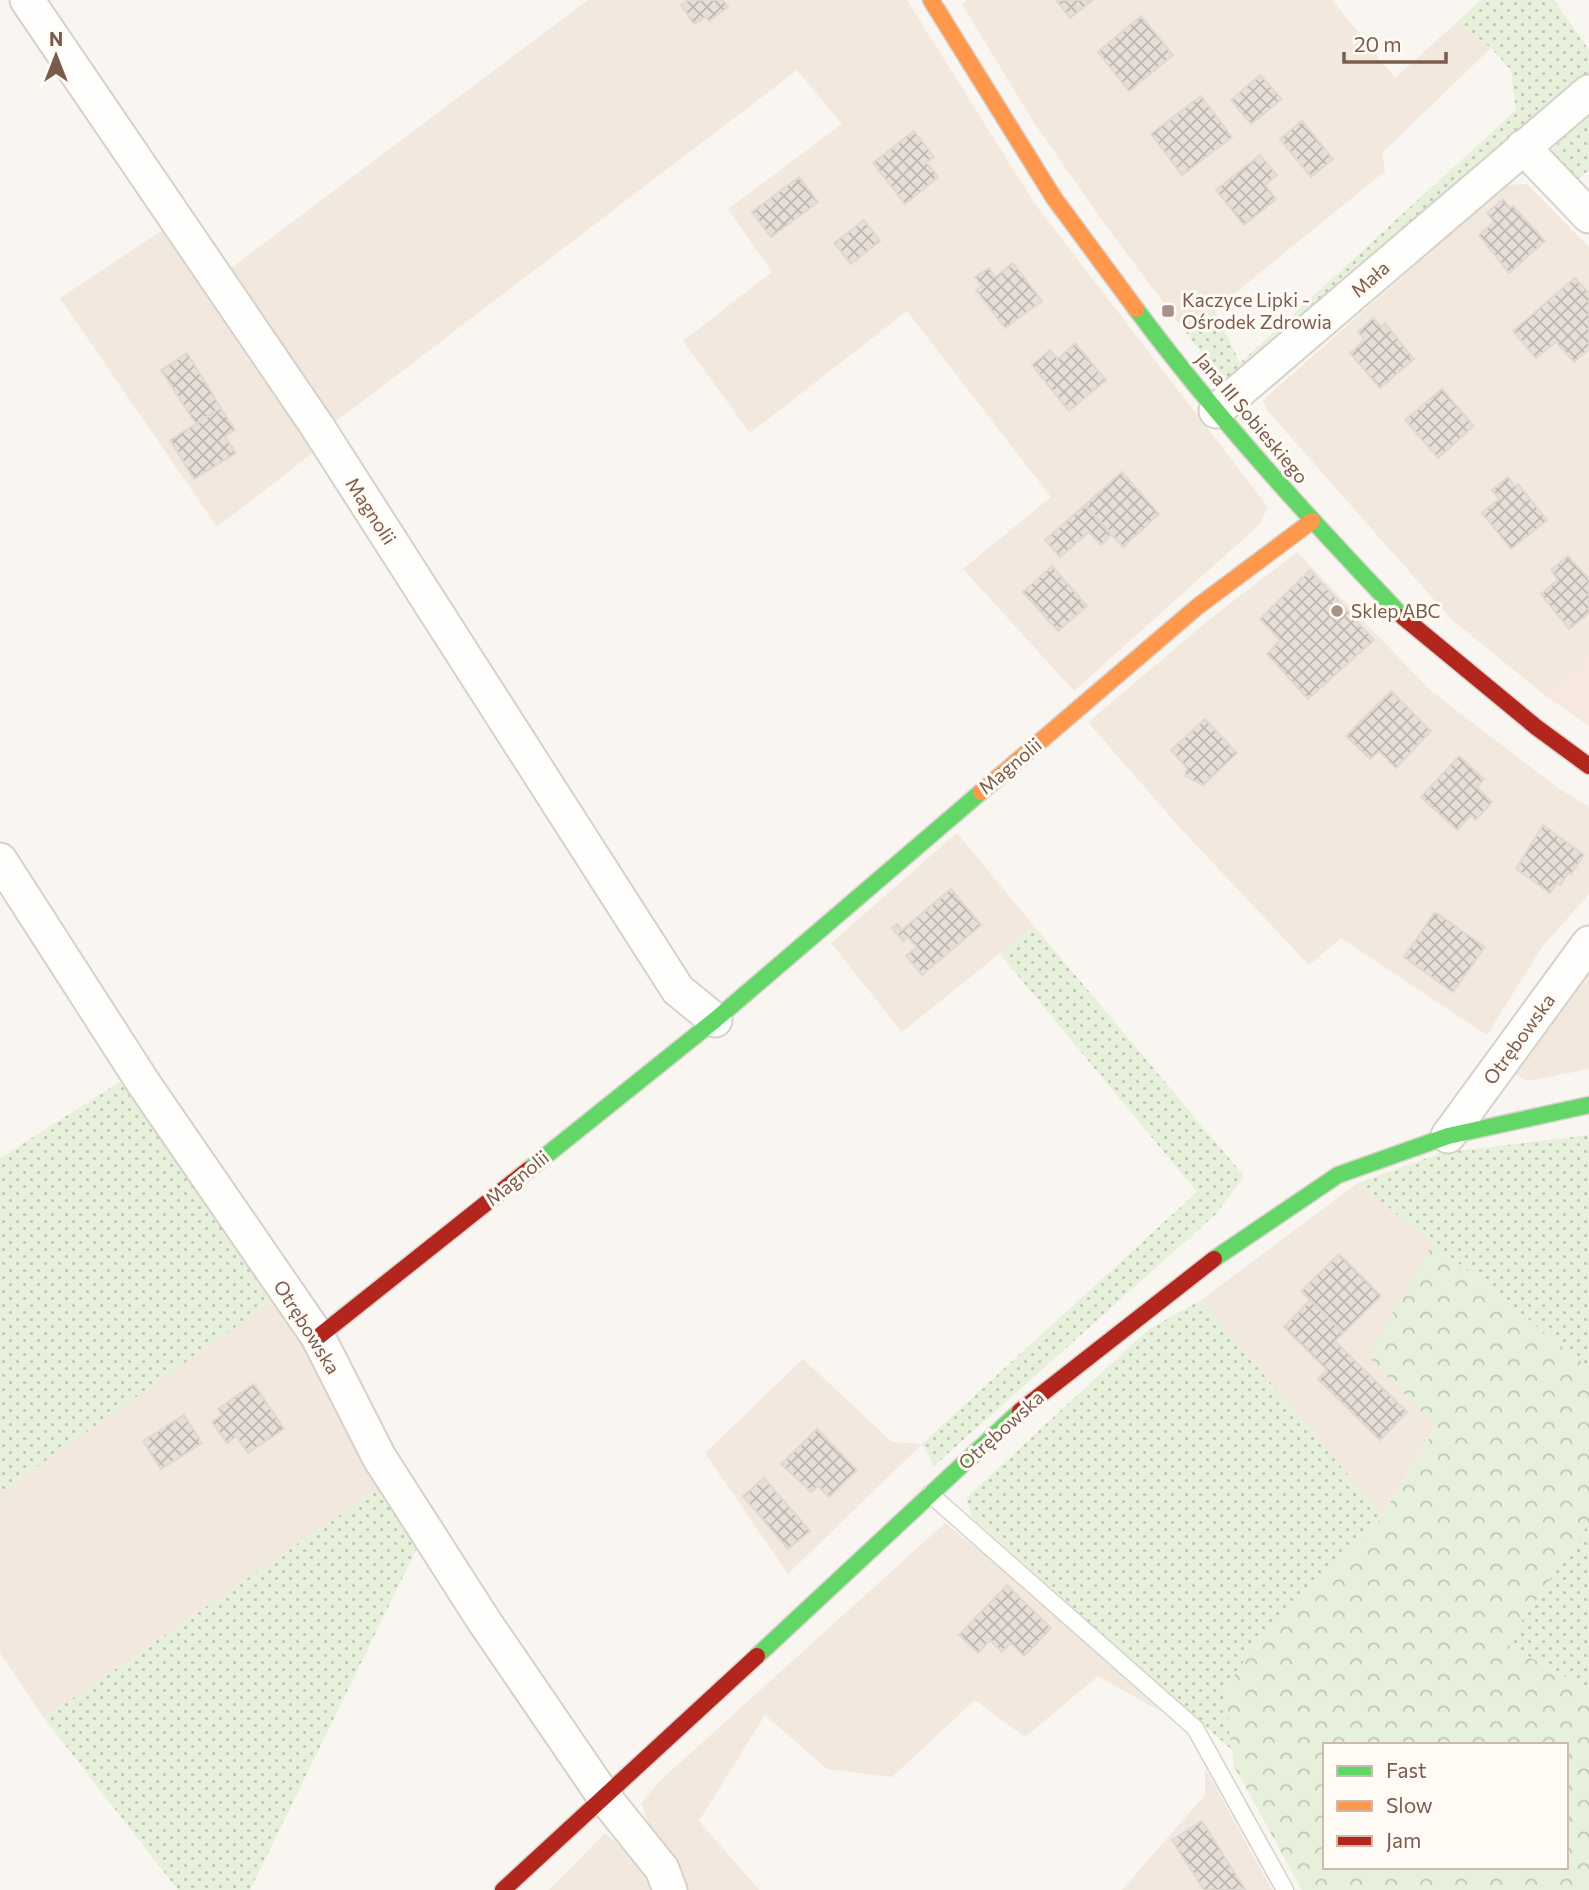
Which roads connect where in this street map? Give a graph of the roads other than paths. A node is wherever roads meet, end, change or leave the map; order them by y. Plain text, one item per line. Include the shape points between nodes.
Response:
1 (27, 0) edge
2 (931, 0) edge
3 (1589, 92) edge
4 (1523, 147) junction
5 (1589, 216) edge
6 (1216, 411) junction
7 (1312, 520) junction
8 (1589, 766) edge
9 (0, 860) edge
10 (1589, 943) edge
11 (715, 1020) junction
12 (1589, 1105) edge
13 (1448, 1136) junction
14 (318, 1337) junction
15 (930, 1494) junction
16 (604, 1798) junction
17 (503, 1890) edge
18 (670, 1890) edge
19 (1285, 1890) edge

1 - 11 street, Magnolii via 317,426 678,990
2 - 6 street, Jana III Sobieskiego via 1054,198
3 - 4 street, Mała
4 - 5 street
4 - 6 street, Mała
6 - 7 street, Jana III Sobieskiego
7 - 8 street, Jana III Sobieskiego via 1405,619
7 - 11 street, Magnolii via 1197,607
9 - 14 street, Otrębowska via 144,1084
10 - 13 street, Otrębowska
11 - 14 street, Magnolii
12 - 13 street, Otrębowska
13 - 15 street, Otrębowska via 1338,1175 1226,1249 1016,1414
14 - 16 street, Otrębowska via 379,1457
15 - 16 street, Otrębowska
15 - 19 lane via 1195,1728
16 - 17 street, Otrębowska
16 - 18 street via 662,1869

